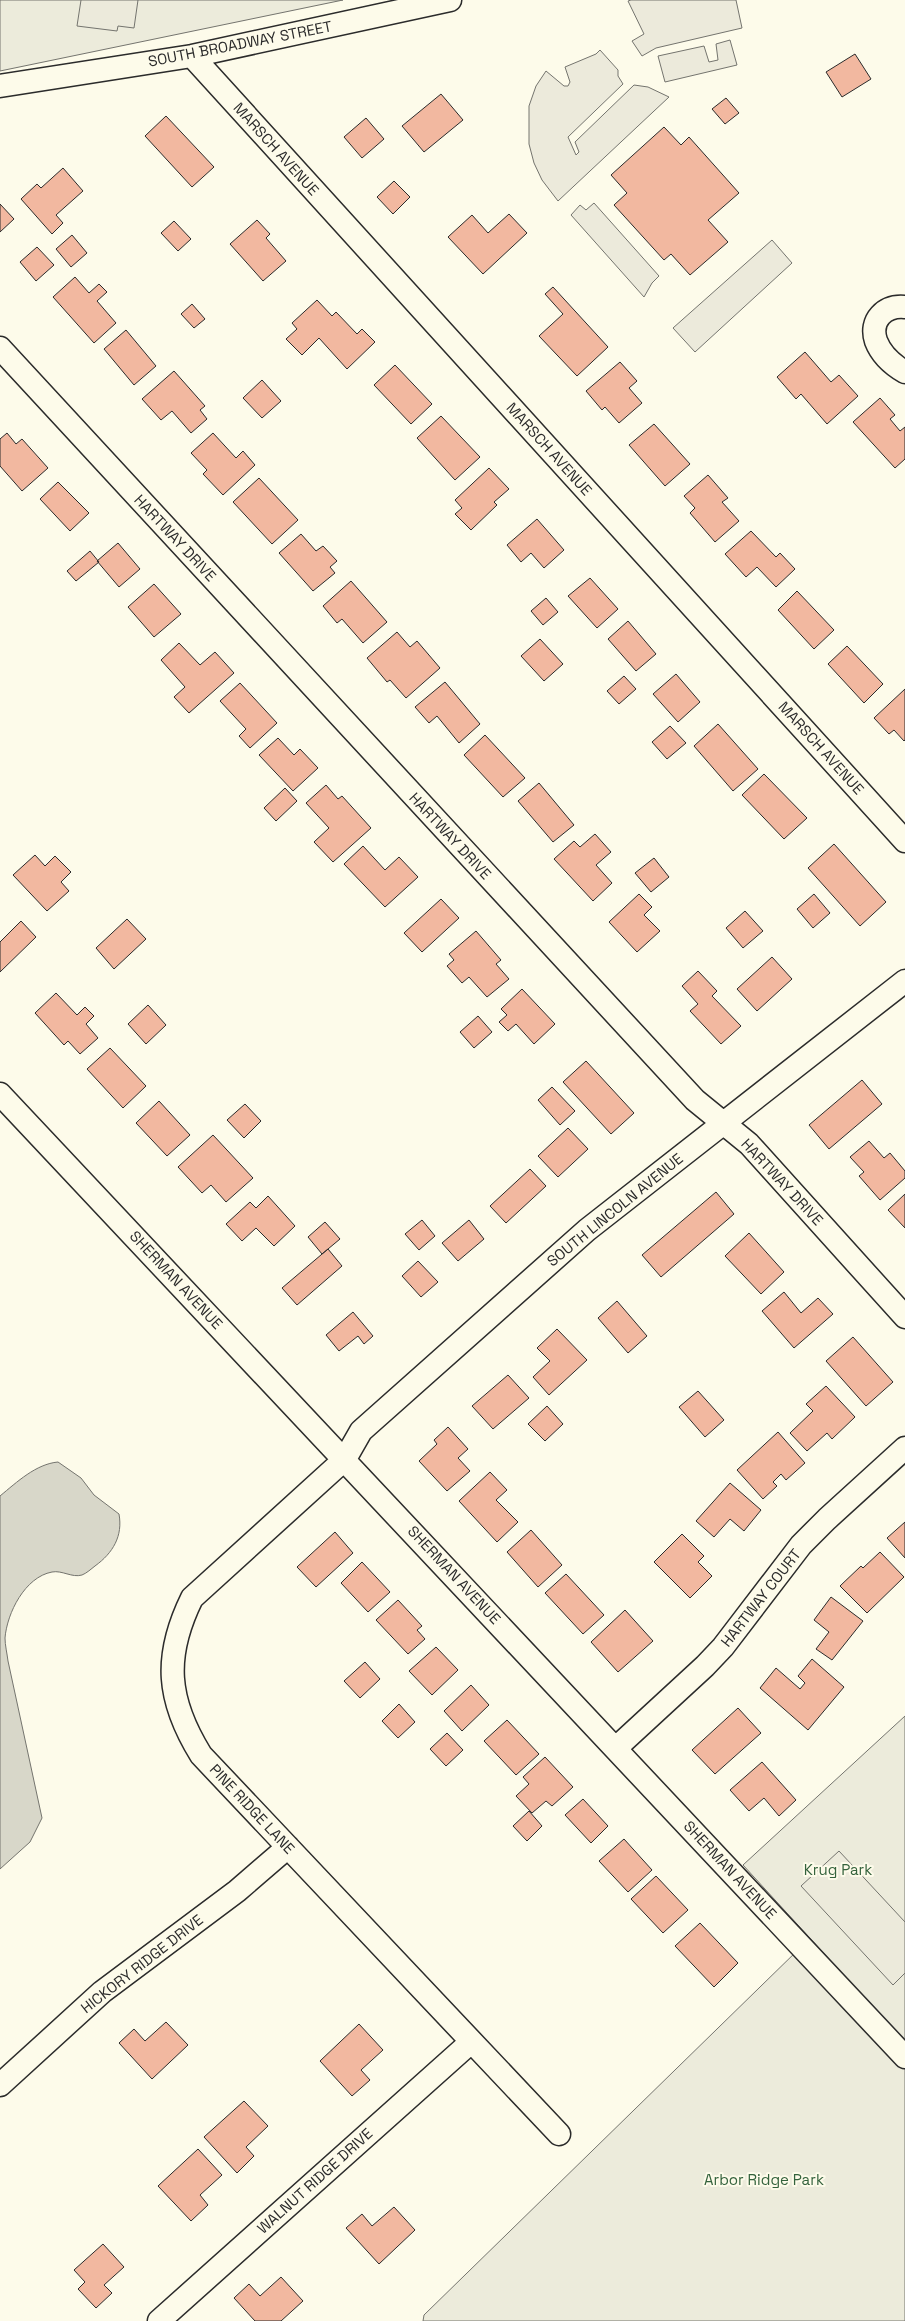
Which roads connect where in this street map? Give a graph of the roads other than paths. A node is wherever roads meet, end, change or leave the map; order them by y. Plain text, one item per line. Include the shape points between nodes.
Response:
1 (450, 0) edge
2 (192, 56) junction
3 (0, 86) edge
4 (905, 308) edge
5 (0, 348) edge
6 (905, 372) edge
7 (905, 841) edge
8 (905, 981) edge
9 (0, 1094) edge
10 (722, 1123) junction
11 (905, 1317) edge
12 (905, 1448) edge
13 (345, 1459) junction
14 (616, 1748) junction
15 (288, 1847) junction
16 (471, 2042) junction
17 (905, 2057) edge
18 (0, 2085) edge
19 (560, 2134) dead end
20 (159, 2321) edge

1 - 2 street, SOUTH BROADWAY STREET
2 - 3 street, SOUTH BROADWAY STREET
2 - 7 street, MARSCH AVENUE
4 - 6 street via 895,306 881,313 876,320 876,340 889,360
5 - 10 street, HARTWAY DRIVE via 695,1100
8 - 10 street, SOUTH LINCOLN AVENUE
9 - 13 street, SHERMAN AVENUE
10 - 11 street, HARTWAY DRIVE via 749,1144
10 - 13 street, SOUTH LINCOLN AVENUE via 587,1230 361,1431
12 - 14 street, HARTWAY COURT via 802,1546 706,1666
13 - 14 street, SHERMAN AVENUE
13 - 15 street, PINE RIDGE LANE via 192,1598 179,1624 172,1660 179,1713 201,1755
14 - 17 street, SHERMAN AVENUE
15 - 16 street, PINE RIDGE LANE
15 - 18 street, HICKORY RIDGE DRIVE via 237,1891 102,1992
16 - 19 street, PINE RIDGE LANE
16 - 20 street, WALNUT RIDGE DRIVE

